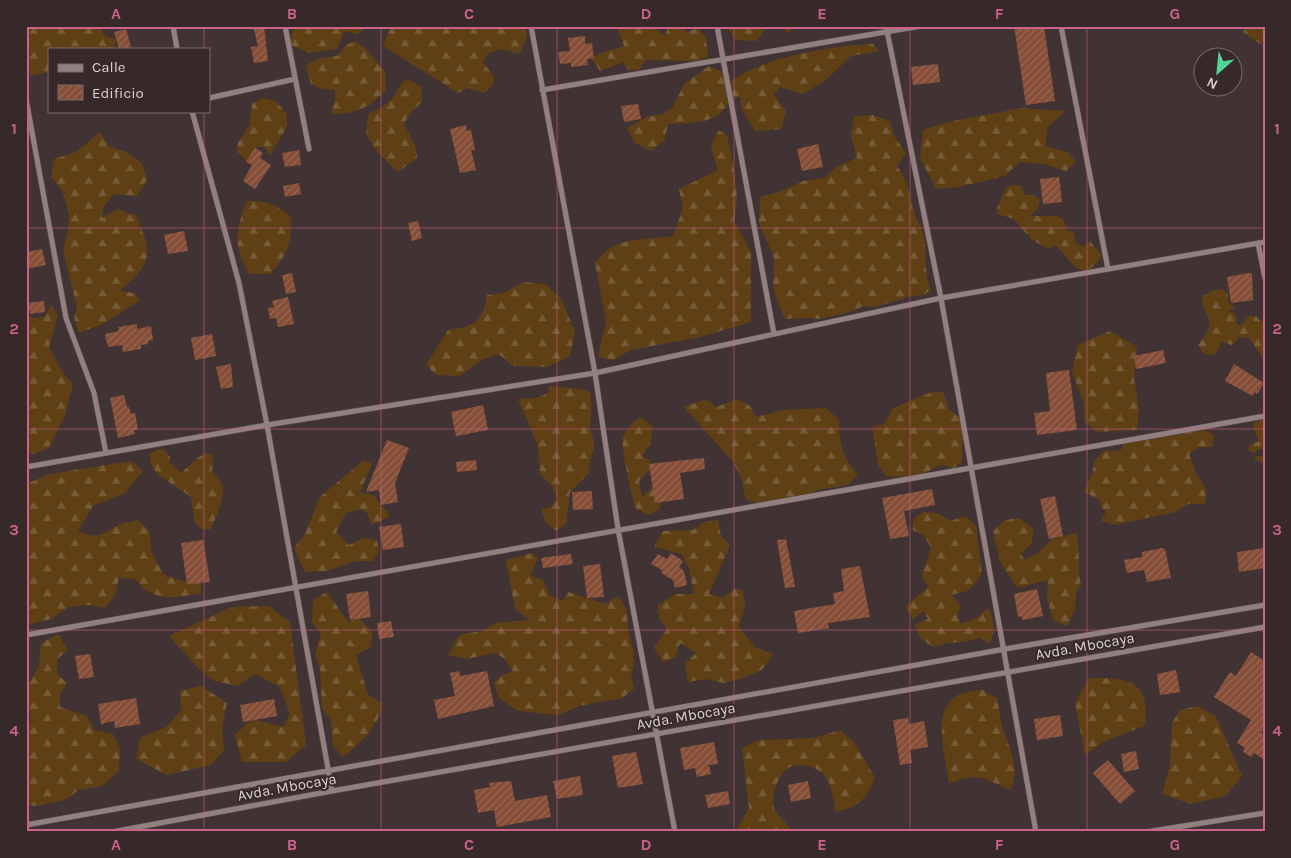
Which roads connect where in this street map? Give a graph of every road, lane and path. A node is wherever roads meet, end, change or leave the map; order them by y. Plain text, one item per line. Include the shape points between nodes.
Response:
1 (173, 26) edge
2 (284, 26) edge
3 (531, 26) edge
4 (716, 26) edge
5 (921, 26) edge
6 (1062, 26) edge
7 (887, 29) edge
8 (177, 48) edge
9 (723, 60) junction
10 (295, 79) junction
11 (542, 90) junction
12 (210, 98) edge
13 (26, 99) edge
14 (192, 112) edge
15 (309, 149) dead end
16 (1265, 242) edge
17 (1258, 243) junction
18 (1108, 269) junction
19 (1265, 278) edge
20 (941, 298) junction
21 (774, 334) junction
22 (595, 373) junction
23 (1265, 416) edge
24 (267, 425) junction
25 (106, 453) junction
26 (26, 467) edge
27 (972, 468) junction
28 (618, 529) junction
29 (295, 587) junction
30 (1265, 605) edge
31 (1265, 627) edge
32 (26, 636) edge
33 (1005, 649) junction
34 (1008, 671) junction
35 (653, 712) junction
36 (656, 735) junction
37 (327, 770) junction
38 (332, 791) junction
39 (1265, 813) edge
40 (26, 824) edge
41 (112, 832) edge
42 (675, 832) edge
43 (1036, 832) edge
44 (1146, 832) edge

1 - 8 street
2 - 10 street
3 - 11 street
4 - 9 street
5 - 7 street
6 - 18 street
7 - 9 street
7 - 20 street
9 - 11 street
9 - 21 street
10 - 12 street
10 - 15 street
11 - 22 street
13 - 25 street via 66,318 94,393
14 - 24 street via 239,283
16 - 17 street
17 - 18 street
17 - 19 street
18 - 20 street
20 - 21 street
20 - 27 street
21 - 22 street
22 - 24 street
22 - 28 street
23 - 27 street
24 - 25 street
24 - 29 street
25 - 26 street
27 - 28 street
27 - 33 street
28 - 29 street
28 - 35 street
29 - 32 street
29 - 37 street
30 - 33 street
31 - 34 street, Avda. Mbocaya
33 - 34 street
33 - 35 street
34 - 36 street, Avda. Mbocaya
34 - 43 street
35 - 36 street
35 - 37 street
36 - 38 street, Avda. Mbocaya
36 - 42 street
37 - 38 street
37 - 40 street
38 - 41 street, Avda. Mbocaya
39 - 44 street

